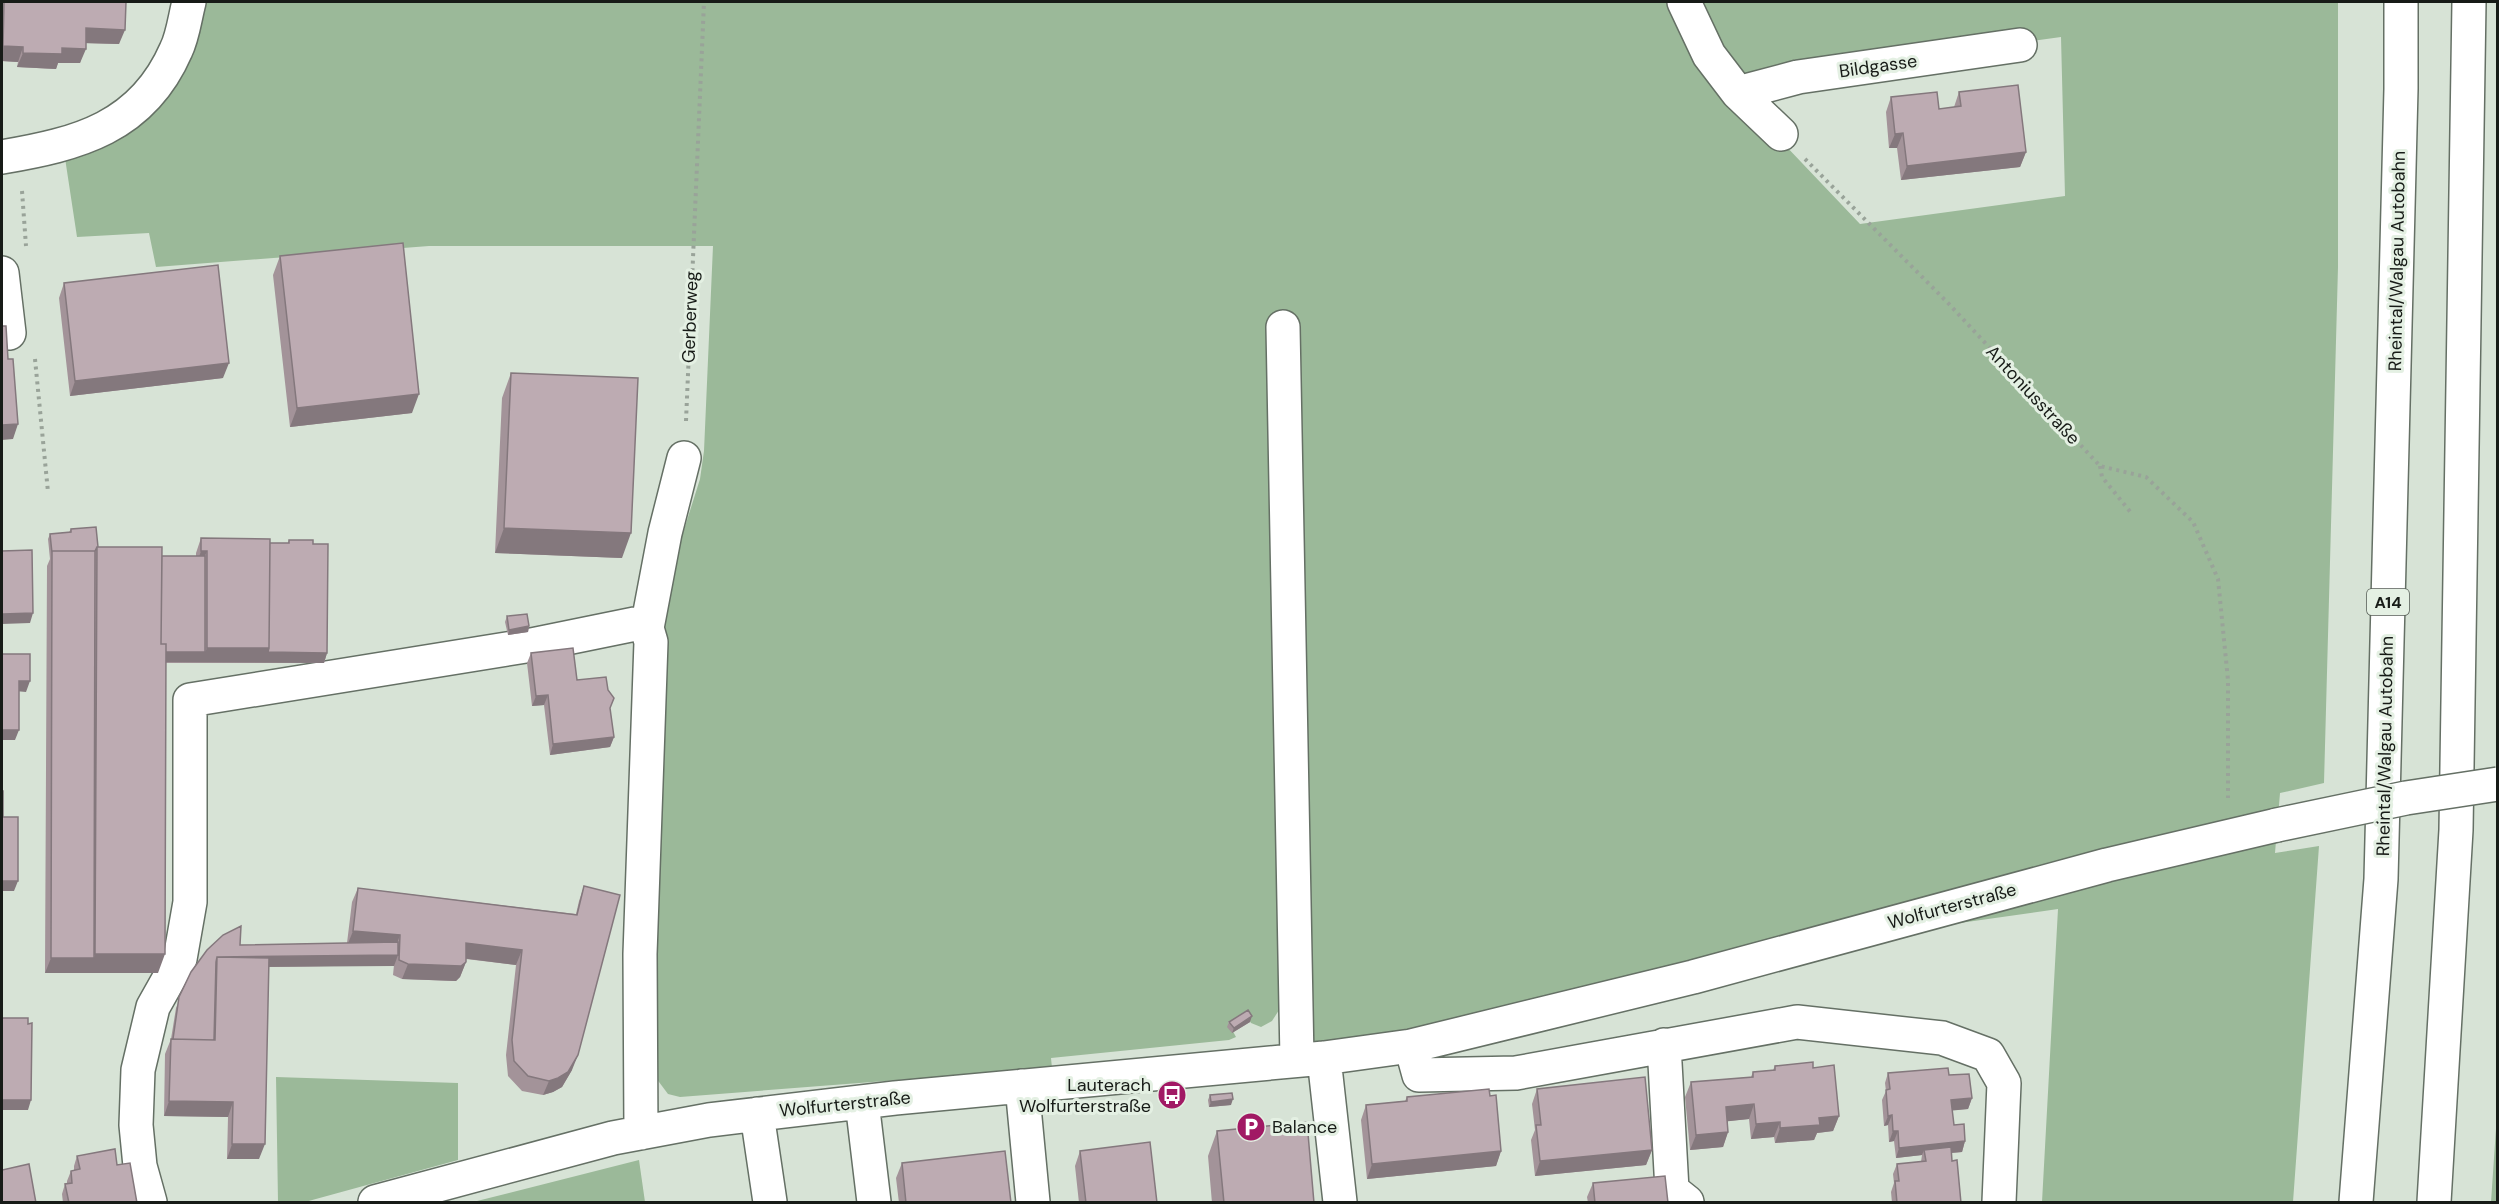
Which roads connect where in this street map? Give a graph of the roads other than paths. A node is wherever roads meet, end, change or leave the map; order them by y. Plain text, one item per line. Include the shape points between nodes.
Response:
1 (189, 2) edge
2 (1684, 2) edge
3 (2401, 2) edge
4 (2469, 2) edge
5 (2020, 45) dead end
6 (1738, 93) junction
7 (1781, 134) road end
8 (2, 158) edge
9 (2, 273) edge
10 (1283, 327) dead end
11 (2, 333) edge
12 (684, 458) road end
13 (647, 628) junction
14 (2498, 784) edge
15 (1664, 1045) junction
16 (1411, 1046) junction
17 (1311, 1059) junction
18 (1022, 1086) junction
19 (862, 1102) junction
20 (757, 1114) junction
21 (641, 1133) junction
22 (150, 1203) edge
23 (375, 1203) edge
24 (770, 1203) edge
25 (873, 1203) edge
26 (1033, 1203) edge
27 (1340, 1203) edge
28 (1687, 1203) edge
29 (1999, 1203) edge
30 (2356, 1203) edge
31 (2434, 1203) edge

1 - 8 main road via 177,49 159,80 134,109 102,132 50,149
2 - 6 main road via 1709,54
3 - 30 main road, Rheintal/Walgau Autobahn / A14 via 2381,879
4 - 31 main road via 2457,830
5 - 6 main road, Bildgasse via 1798,77
6 - 7 main road
9 - 11 main road via 9,333
10 - 17 main road
12 - 13 main road
13 - 21 main road via 651,642 640,954
13 - 22 main road via 635,624 532,645 190,700 190,902 180,959 153,1007 138,1070 136,1125
14 - 16 main road, Wolfurterstraße, bridge via 2406,798 2227,836 2006,891 1693,977
15 - 16 main road via 1516,1073 1419,1075
15 - 28 main road via 1672,1191
15 - 29 main road via 1797,1022 1942,1038 1988,1055 2004,1083
16 - 17 main road, Wolfurterstraße
17 - 18 main road, Wolfurterstraße
17 - 27 main road
18 - 19 main road, Wolfurterstraße
18 - 26 main road
19 - 20 main road, Wolfurterstraße
19 - 25 main road
20 - 21 main road, Wolfurterstraße
20 - 24 main road
21 - 23 main road, Wolfurterstraße

